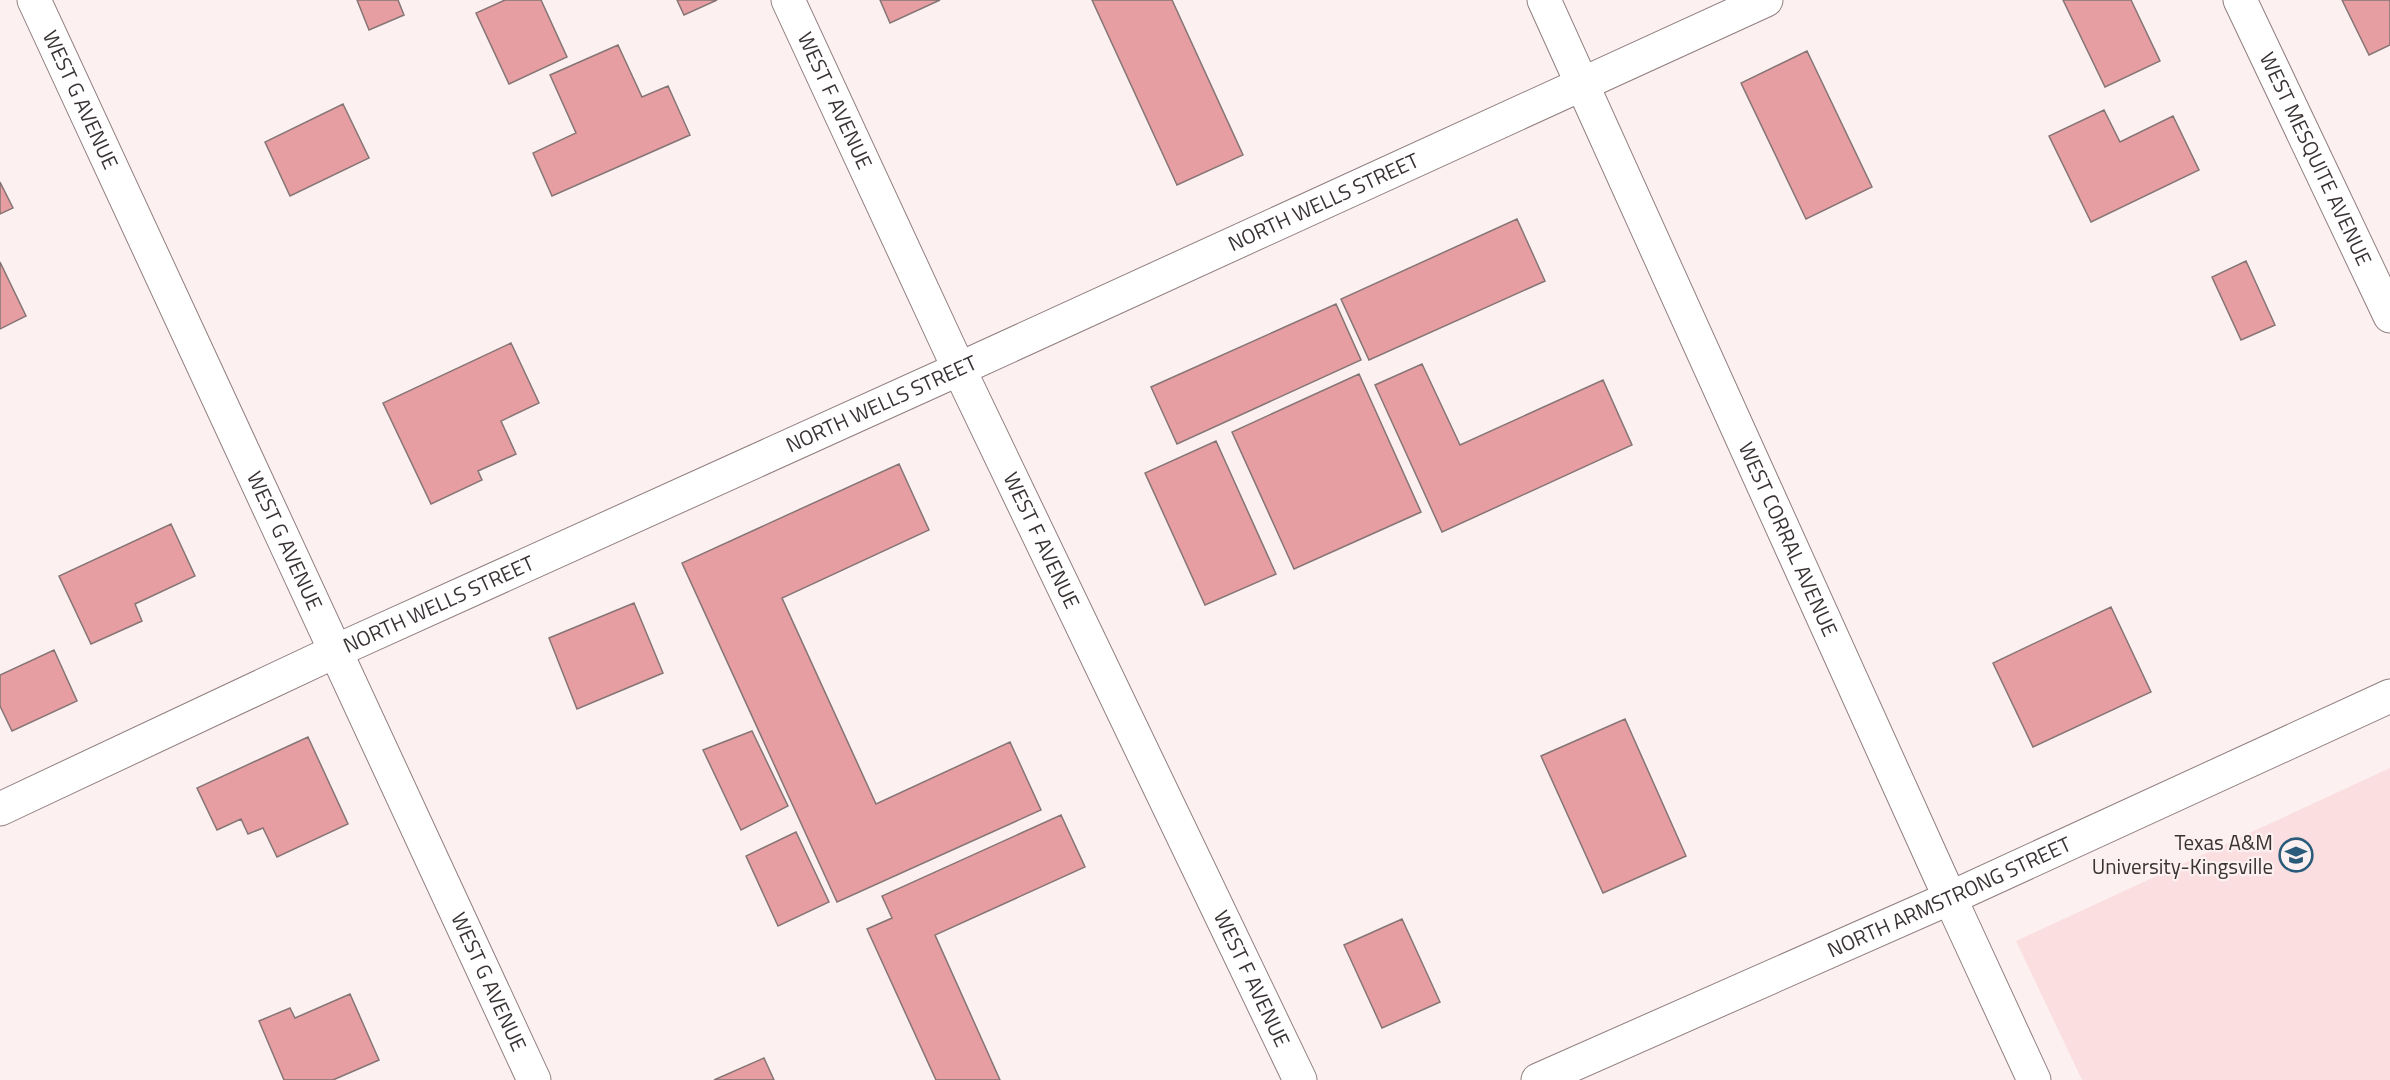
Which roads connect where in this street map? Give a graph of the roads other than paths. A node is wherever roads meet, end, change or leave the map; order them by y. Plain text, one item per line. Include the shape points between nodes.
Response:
1 (34, 0) edge
2 (788, 0) edge
3 (1544, 0) edge
4 (1766, 0) edge
5 (2240, 0) edge
6 (1582, 85) junction
7 (2390, 316) edge
8 (959, 369) junction
9 (336, 651) junction
10 (2390, 696) edge
11 (0, 809) edge
12 (1950, 898) junction
13 (534, 1080) edge
14 (1300, 1080) edge
15 (1538, 1080) edge
16 (2034, 1080) edge

1 - 9 street, WEST G AVENUE
2 - 8 street, WEST F AVENUE
3 - 6 street, WEST CORRAL AVENUE
4 - 6 street, NORTH WELLS STREET
5 - 7 street, WEST MESQUITE AVENUE
6 - 8 street, NORTH WELLS STREET
6 - 12 street, WEST CORRAL AVENUE
8 - 9 street, NORTH WELLS STREET
8 - 14 street, WEST F AVENUE
9 - 11 street, NORTH WELLS STREET
9 - 13 street, WEST G AVENUE
10 - 12 street, NORTH ARMSTRONG STREET
12 - 15 street, NORTH ARMSTRONG STREET
12 - 16 street, WEST CORRAL AVENUE

